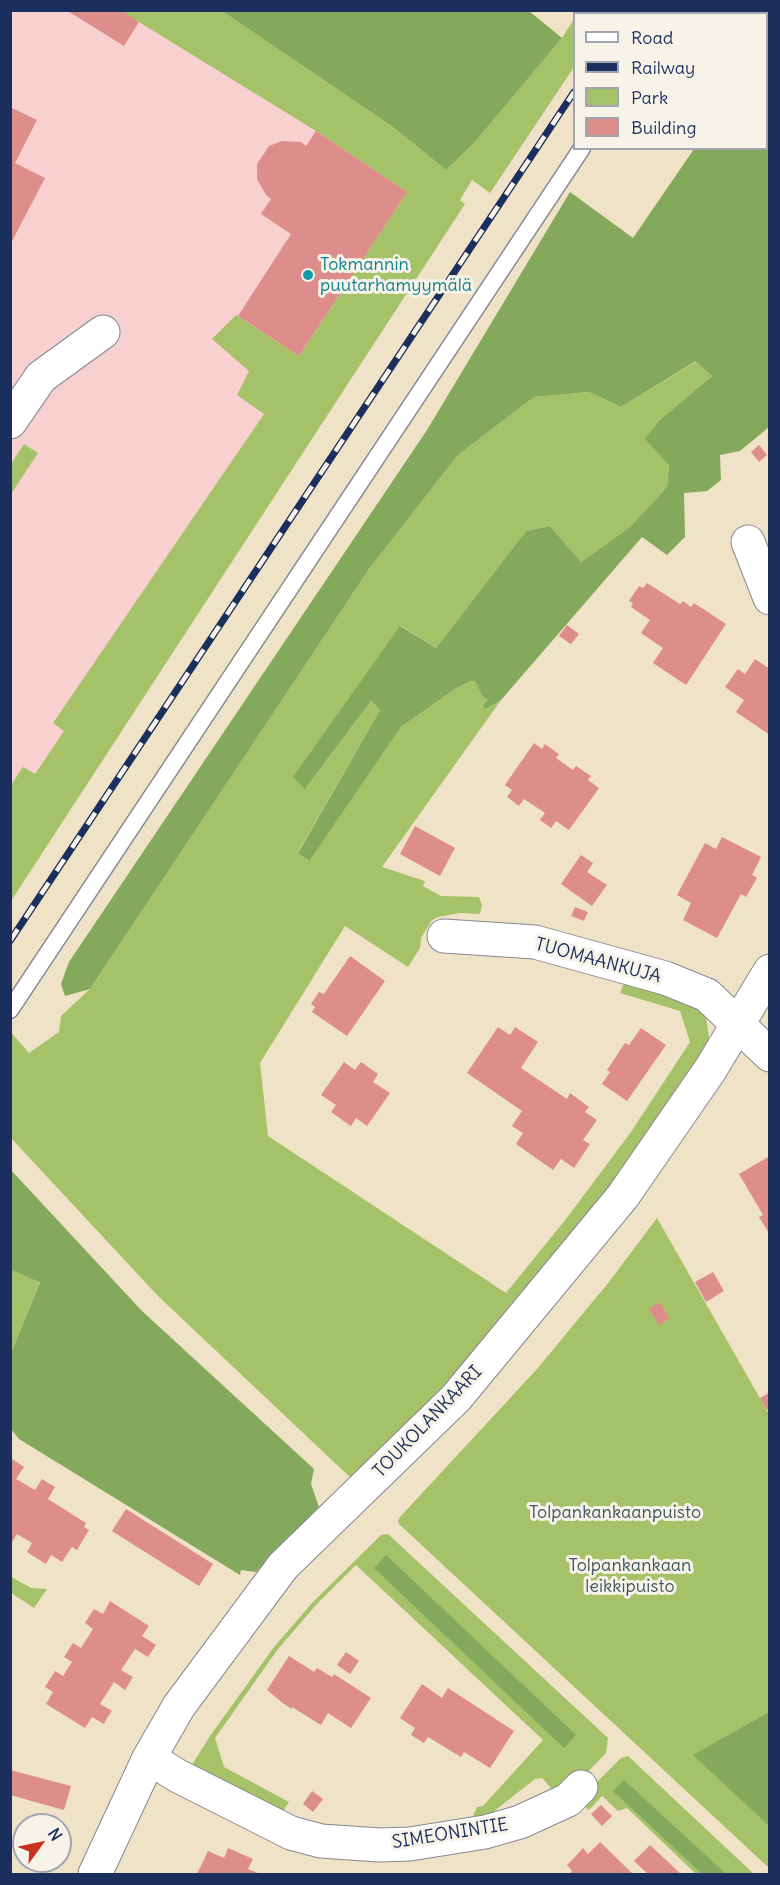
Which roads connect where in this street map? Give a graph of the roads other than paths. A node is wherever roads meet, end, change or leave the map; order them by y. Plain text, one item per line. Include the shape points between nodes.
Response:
1 (581, 150) edge
2 (103, 332) dead end
3 (10, 422) edge
4 (748, 542) dead end
5 (770, 598) edge
6 (444, 936) dead end
7 (770, 971) edge
8 (10, 1010) edge
9 (738, 1023) junction
10 (770, 1055) edge
11 (149, 1758) junction
12 (581, 1787) dead end
13 (95, 1875) edge

1 - 8 lane
2 - 3 street via 41,377
4 - 5 street
6 - 9 street, TUOMAANKUJA via 535,942 665,978 707,995
7 - 9 street, TOUKOLANKAARI
9 - 10 street, TUOMAANKUJA
9 - 11 street, TOUKOLANKAARI via 623,1196 456,1398 283,1566 179,1706
11 - 12 street, SIMEONINTIE via 291,1833 321,1841 380,1845 485,1832 520,1822 568,1800
11 - 13 street, TOUKOLANKAARI

